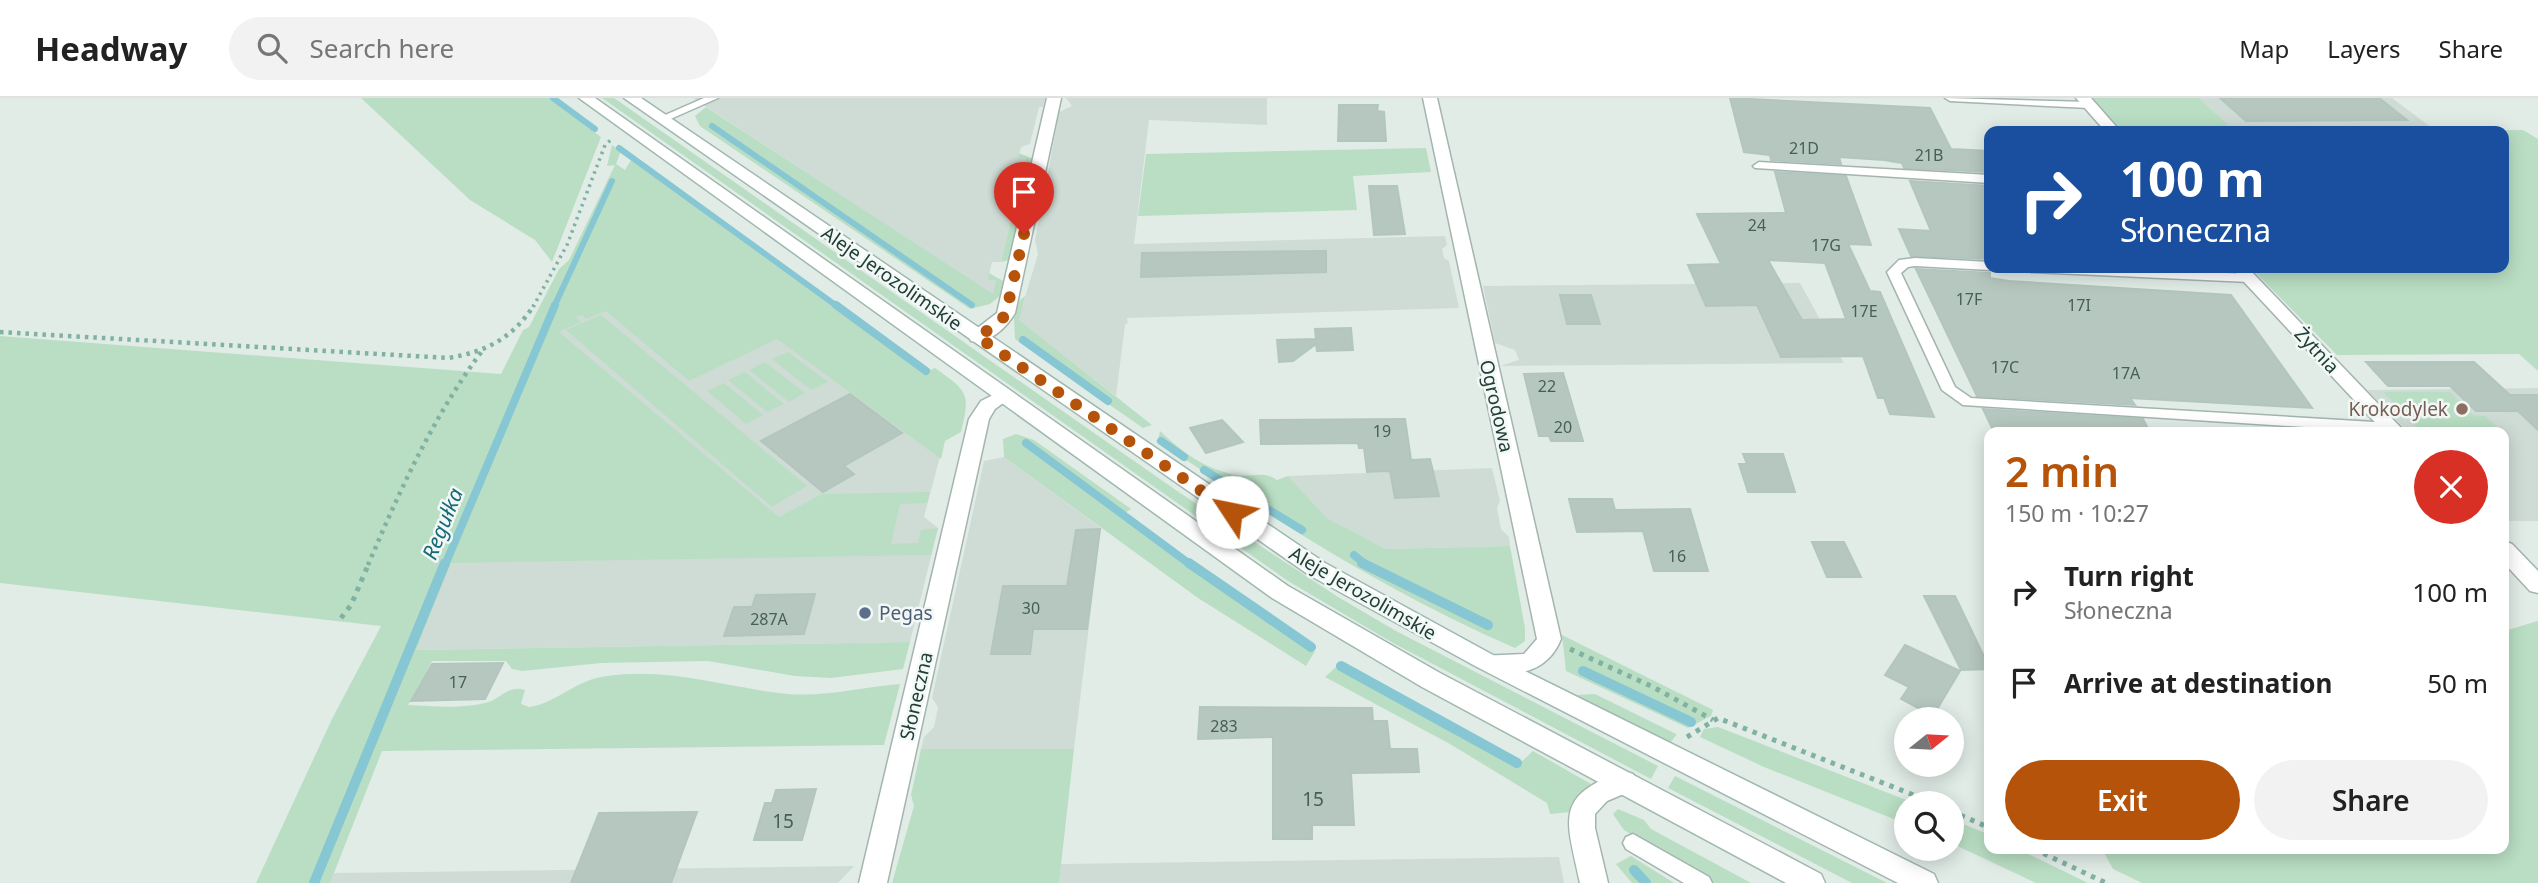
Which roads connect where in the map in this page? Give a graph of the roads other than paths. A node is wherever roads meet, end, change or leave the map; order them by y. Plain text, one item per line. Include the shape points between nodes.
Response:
1 (586, 98) edge
2 (631, 98) edge
3 (714, 98) edge
4 (1054, 98) edge
5 (1430, 98) edge
6 (1950, 98) edge
7 (2086, 102) edge
8 (662, 119) junction
9 (2108, 126) edge
10 (1759, 166) dead end
11 (1785, 176) dead end
12 (1984, 179) edge
13 (1984, 188) edge
14 (1984, 266) edge
15 (2244, 273) edge
16 (978, 337) junction
17 (1003, 396) junction
18 (2347, 427) edge
19 (2390, 427) edge
20 (2509, 554) edge
21 (2538, 585) edge
22 (1485, 662) junction
23 (1624, 782) junction
24 (1633, 843) dead end
25 (873, 883) edge
26 (1594, 883) edge
27 (1702, 883) edge
28 (1811, 883) edge
29 (1924, 883) edge

1 - 17 main road, Aleje Jerozolimskie
2 - 8 main road, Aleje Jerozolimskie
3 - 8 lane
4 - 16 main road via 1006,313
5 - 22 main road, Ogrodowa via 1544,649 1517,665
6 - 7 lane
7 - 9 main road
8 - 16 main road, Aleje Jerozolimskie
10 - 12 lane
11 - 13 lane
14 - 18 lane via 1914,262 1904,263 1894,272 1948,390 1968,402
15 - 19 main road, Żytnia
16 - 22 main road, Aleje Jerozolimskie via 1317,569
17 - 23 main road, Aleje Jerozolimskie via 1280,592 1431,680
17 - 25 main road, Słoneczna via 979,419
20 - 21 main road
22 - 29 main road, Aleje Jerozolimskie
23 - 26 main road via 1598,793 1582,810 1581,828
23 - 28 main road, Aleje Jerozolimskie
24 - 27 lane

